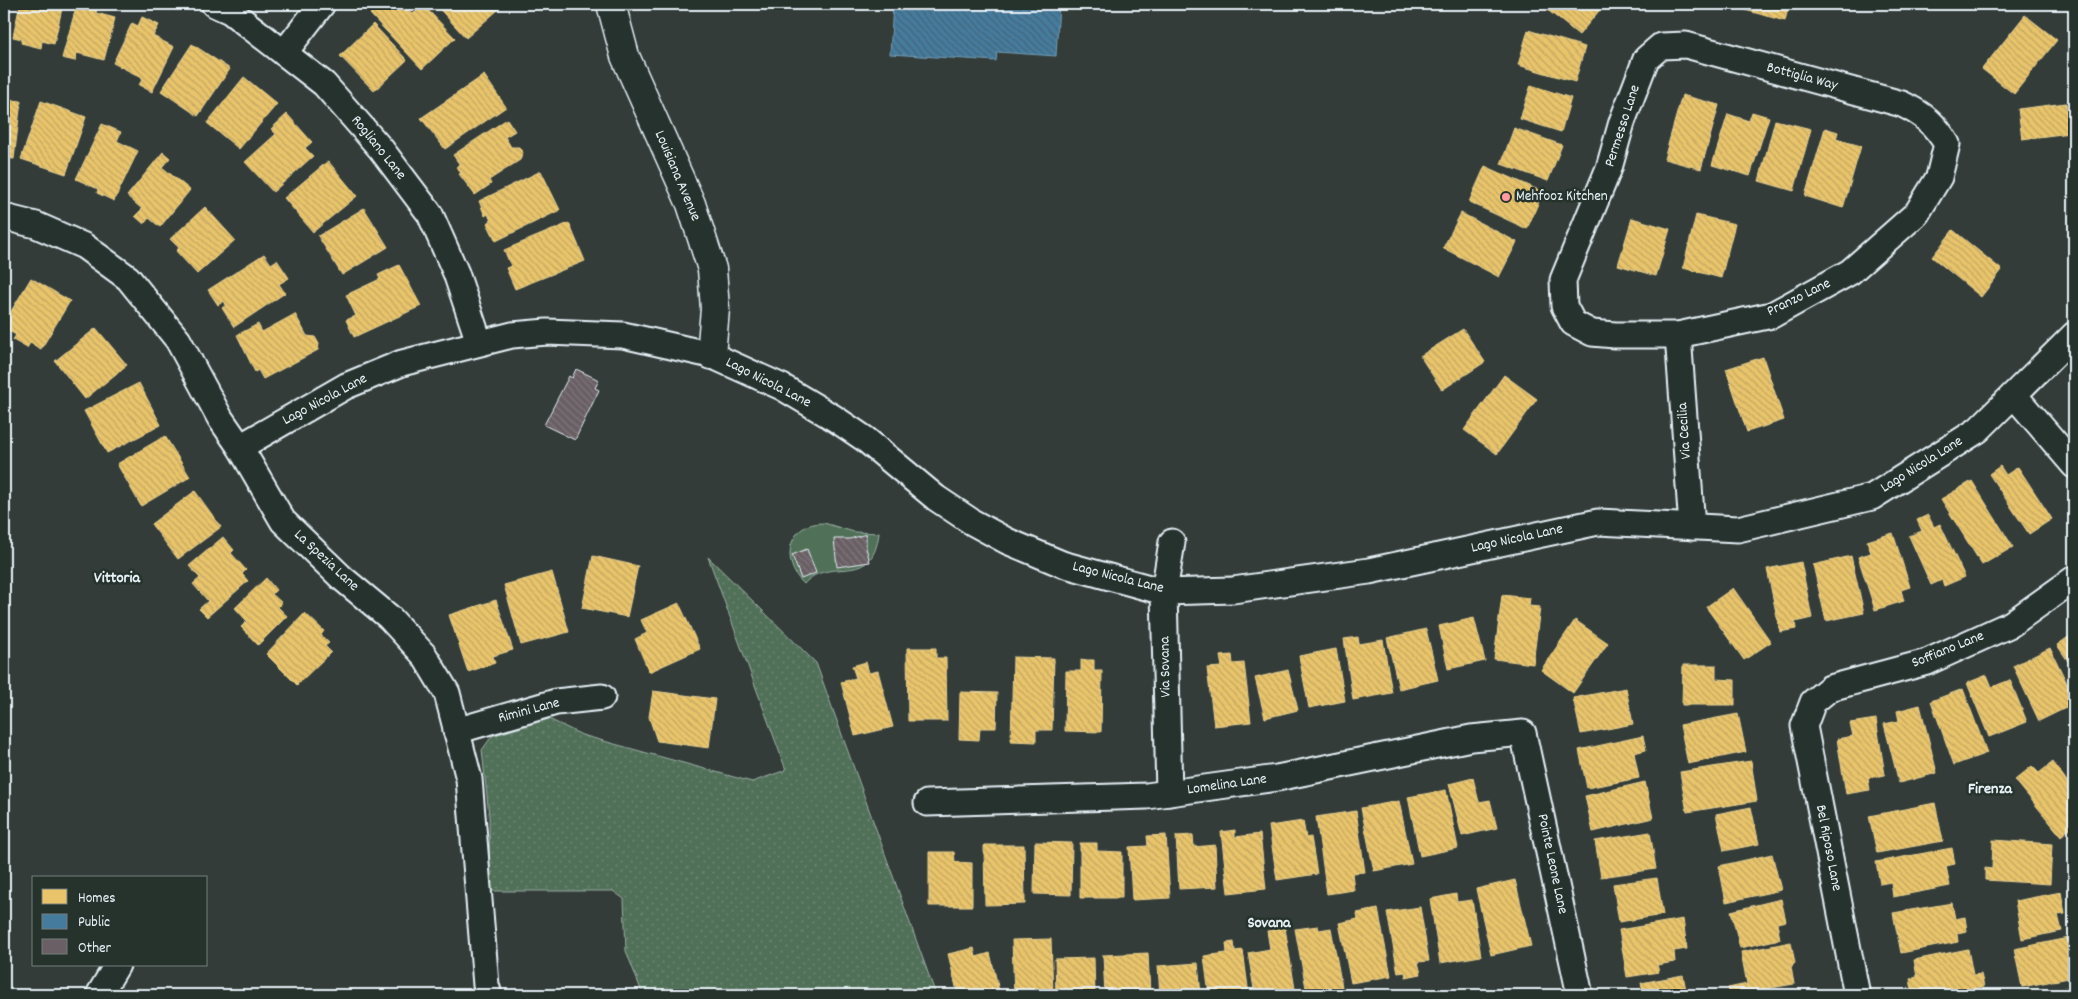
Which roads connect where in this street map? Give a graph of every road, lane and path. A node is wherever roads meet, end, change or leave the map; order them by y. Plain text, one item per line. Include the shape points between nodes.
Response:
1 (214, 4) edge
2 (322, 4) edge
3 (611, 4) edge
4 (284, 52) junction
5 (1646, 59) joint
6 (1947, 144) joint
7 (4, 217) edge
8 (1564, 306) joint
9 (1678, 335) junction
10 (2074, 335) edge
11 (479, 342) junction
12 (711, 355) junction
13 (2014, 395) junction
14 (240, 447) junction
15 (2074, 465) edge
16 (1692, 527) junction
17 (1172, 542) dead end
18 (2074, 579) edge
19 (1164, 592) junction
20 (602, 697) dead end
21 (1813, 702) joint
22 (456, 731) junction
23 (1523, 733) joint
24 (1169, 793) junction
25 (927, 803) dead end
26 (116, 966) edge
27 (1575, 994) edge
28 (99, 995) edge
29 (489, 995) edge
30 (1857, 995) edge

1 - 4 street, Rogliano Lane via 230,11
2 - 4 street
3 - 12 street, Louisiana Avenue via 625,56 691,204 712,269 715,309
4 - 11 street, Rogliano Lane via 324,84 381,149 430,214 456,273
5 - 6 street, Bottiglia Way via 1660,46 1686,45 1902,104 1921,113
5 - 8 street, Permesso Lane via 1609,168 1563,280
6 - 9 street, Pranzo Lane via 1939,177 1917,213 1850,272 1772,314
7 - 14 street, La Spezia Lane via 36,225 84,246 128,278 178,340 220,418
8 - 9 street, Pranzo Lane via 1573,323 1592,333
9 - 16 street, Via Cecilia
10 - 13 street, Lago Nicola Lane
11 - 12 street, Lago Nicola Lane via 529,334 587,332 623,335
11 - 14 street, Lago Nicola Lane via 402,363 346,386
12 - 19 street, Lago Nicola Lane via 782,387 834,418 936,498 1007,541 1062,564
13 - 15 street
13 - 16 street, Lago Nicola Lane via 1978,430 1872,497 1738,529
14 - 22 street, La Spezia Lane via 283,521 342,578 389,616 424,655 446,693
16 - 19 street, Lago Nicola Lane via 1598,522 1369,571 1233,590
17 - 19 street, Via Sovana
18 - 21 street, Soffiano Lane via 2011,624 1927,662 1830,688
19 - 24 street, Via Sovana
20 - 22 street, Rimini Lane via 556,702
21 - 30 street, Bel Riposo Lane via 1804,726
22 - 29 street, La Spezia Lane via 469,780
23 - 24 street, Lomelina Lane via 1471,738 1277,778
23 - 27 street, Pointe Leone Lane
24 - 25 street, Lomelina Lane
26 - 28 street

